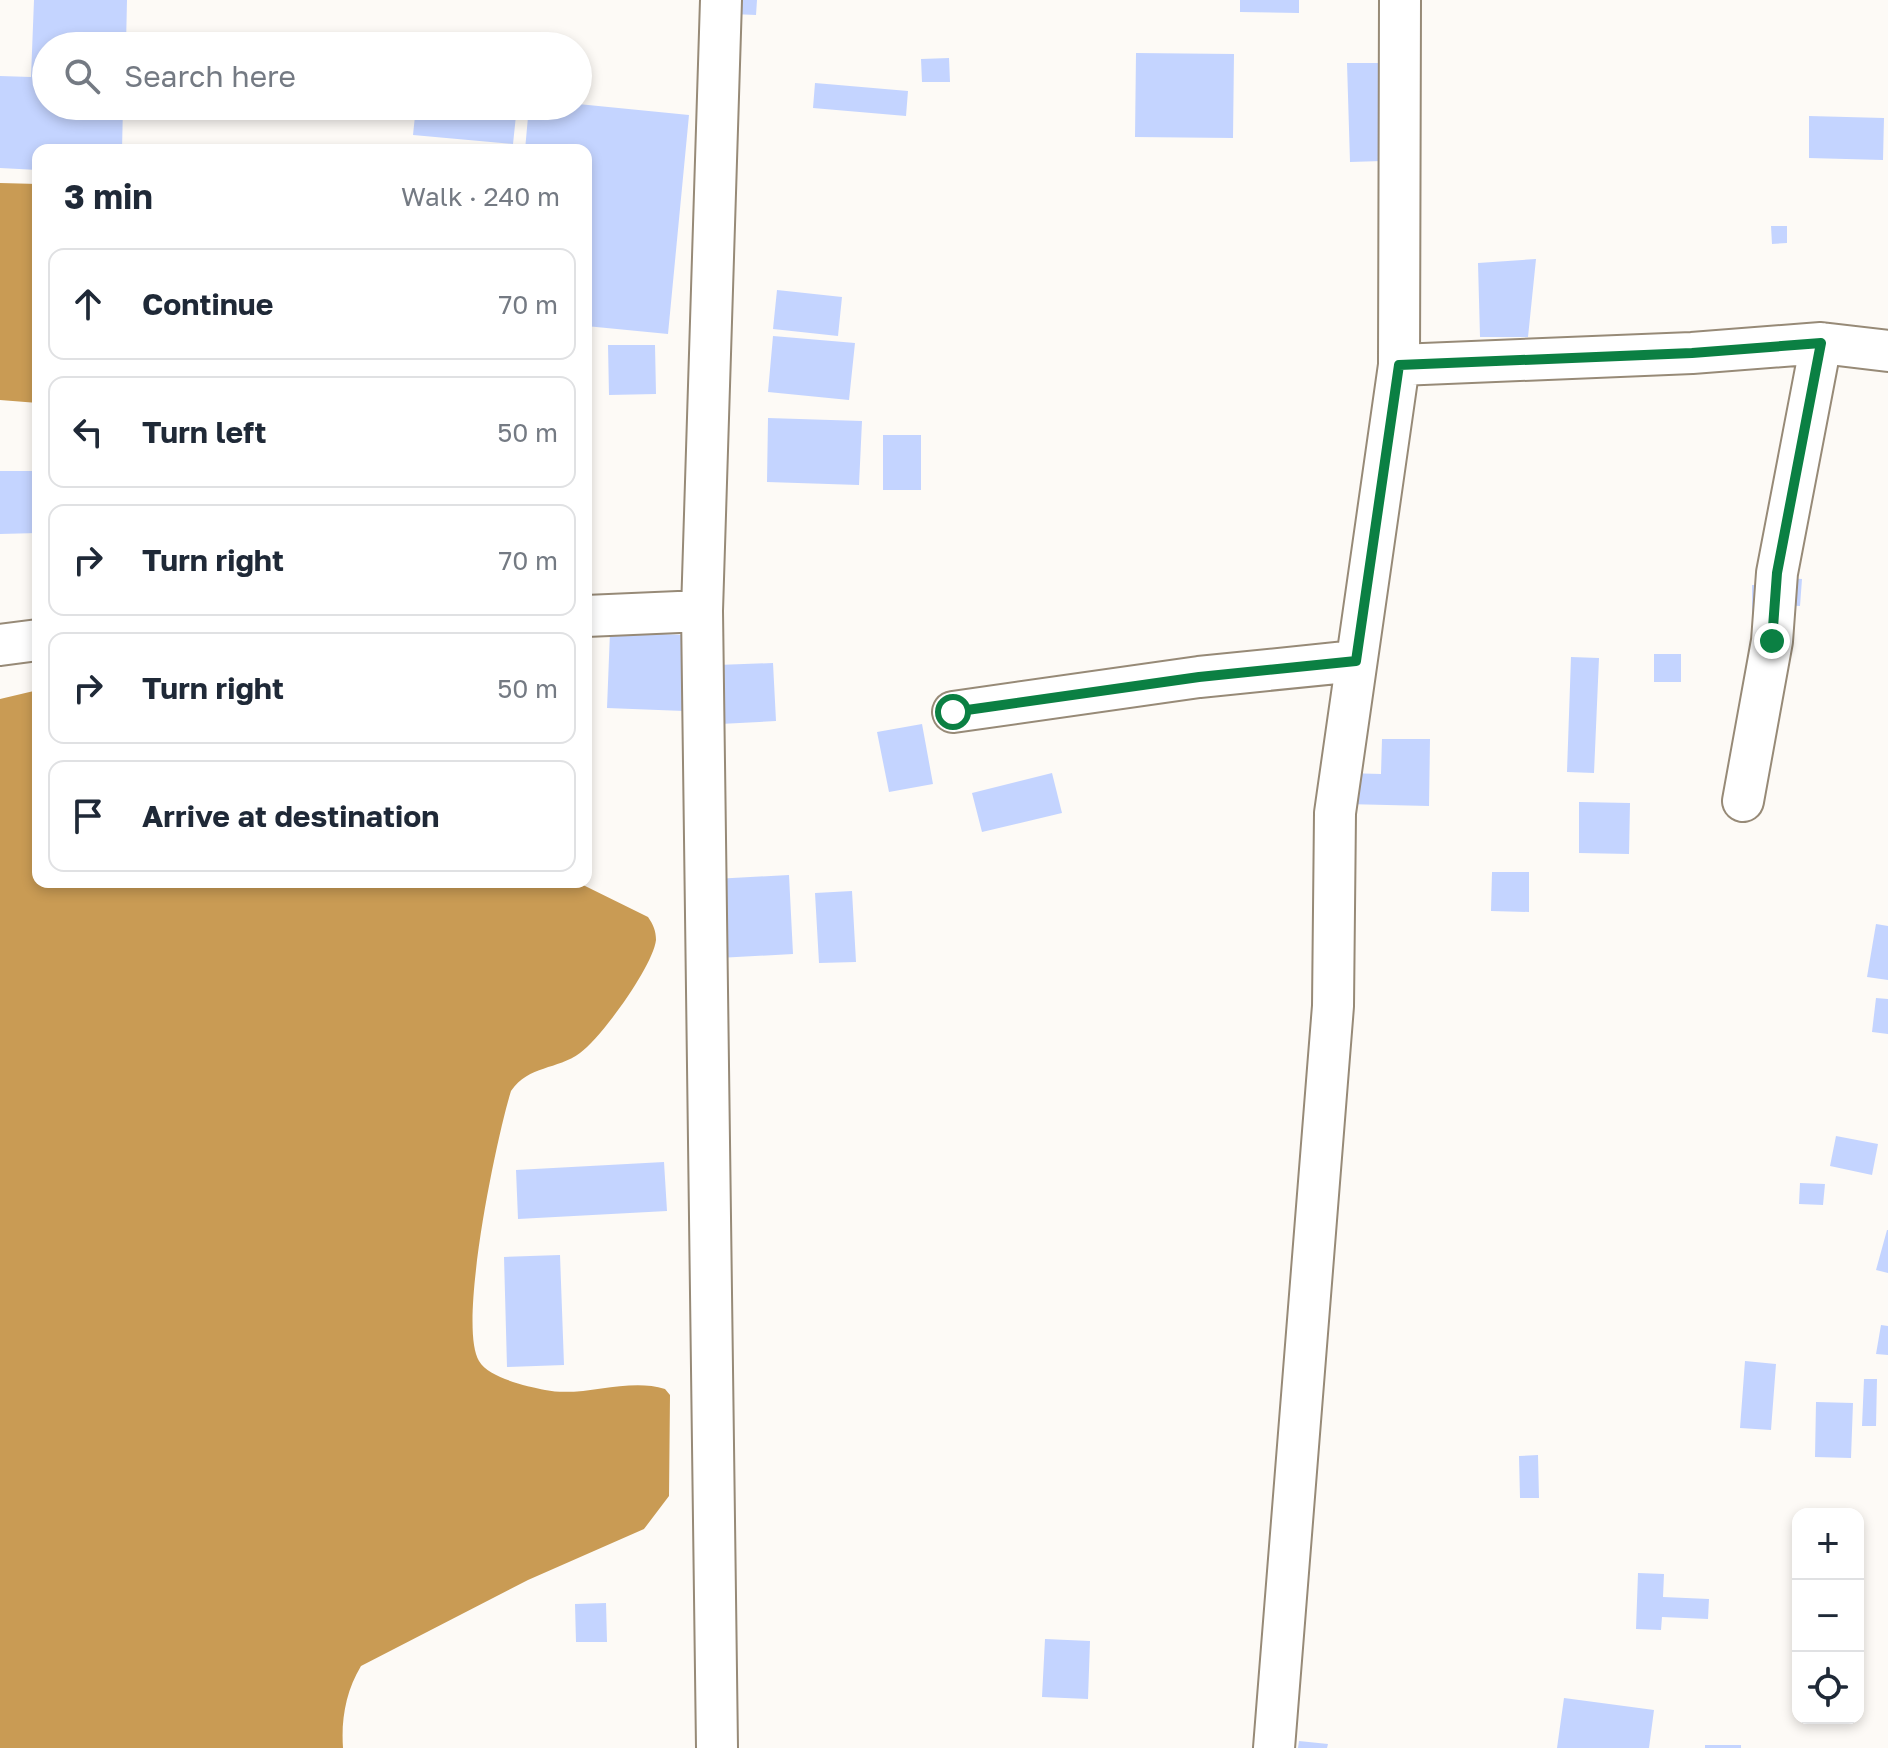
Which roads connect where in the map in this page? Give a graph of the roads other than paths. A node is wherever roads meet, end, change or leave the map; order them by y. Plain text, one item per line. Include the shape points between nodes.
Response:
1 (721, 0) edge
2 (1400, 0) edge
3 (1821, 343) junction
4 (1888, 351) edge
5 (1399, 365) junction
6 (702, 611) junction
7 (592, 616) edge
8 (32, 641) edge
9 (0, 645) edge
10 (1356, 661) junction
11 (953, 712) dead end
12 (1743, 801) dead end
13 (717, 1748) edge
14 (1274, 1748) edge

1 - 6 street
2 - 5 street
3 - 4 street
3 - 5 street
3 - 12 street via 1777,573 1772,641
5 - 10 street
6 - 7 street
6 - 13 street
8 - 9 street
10 - 11 street
10 - 14 street via 1335,813 1333,1006

